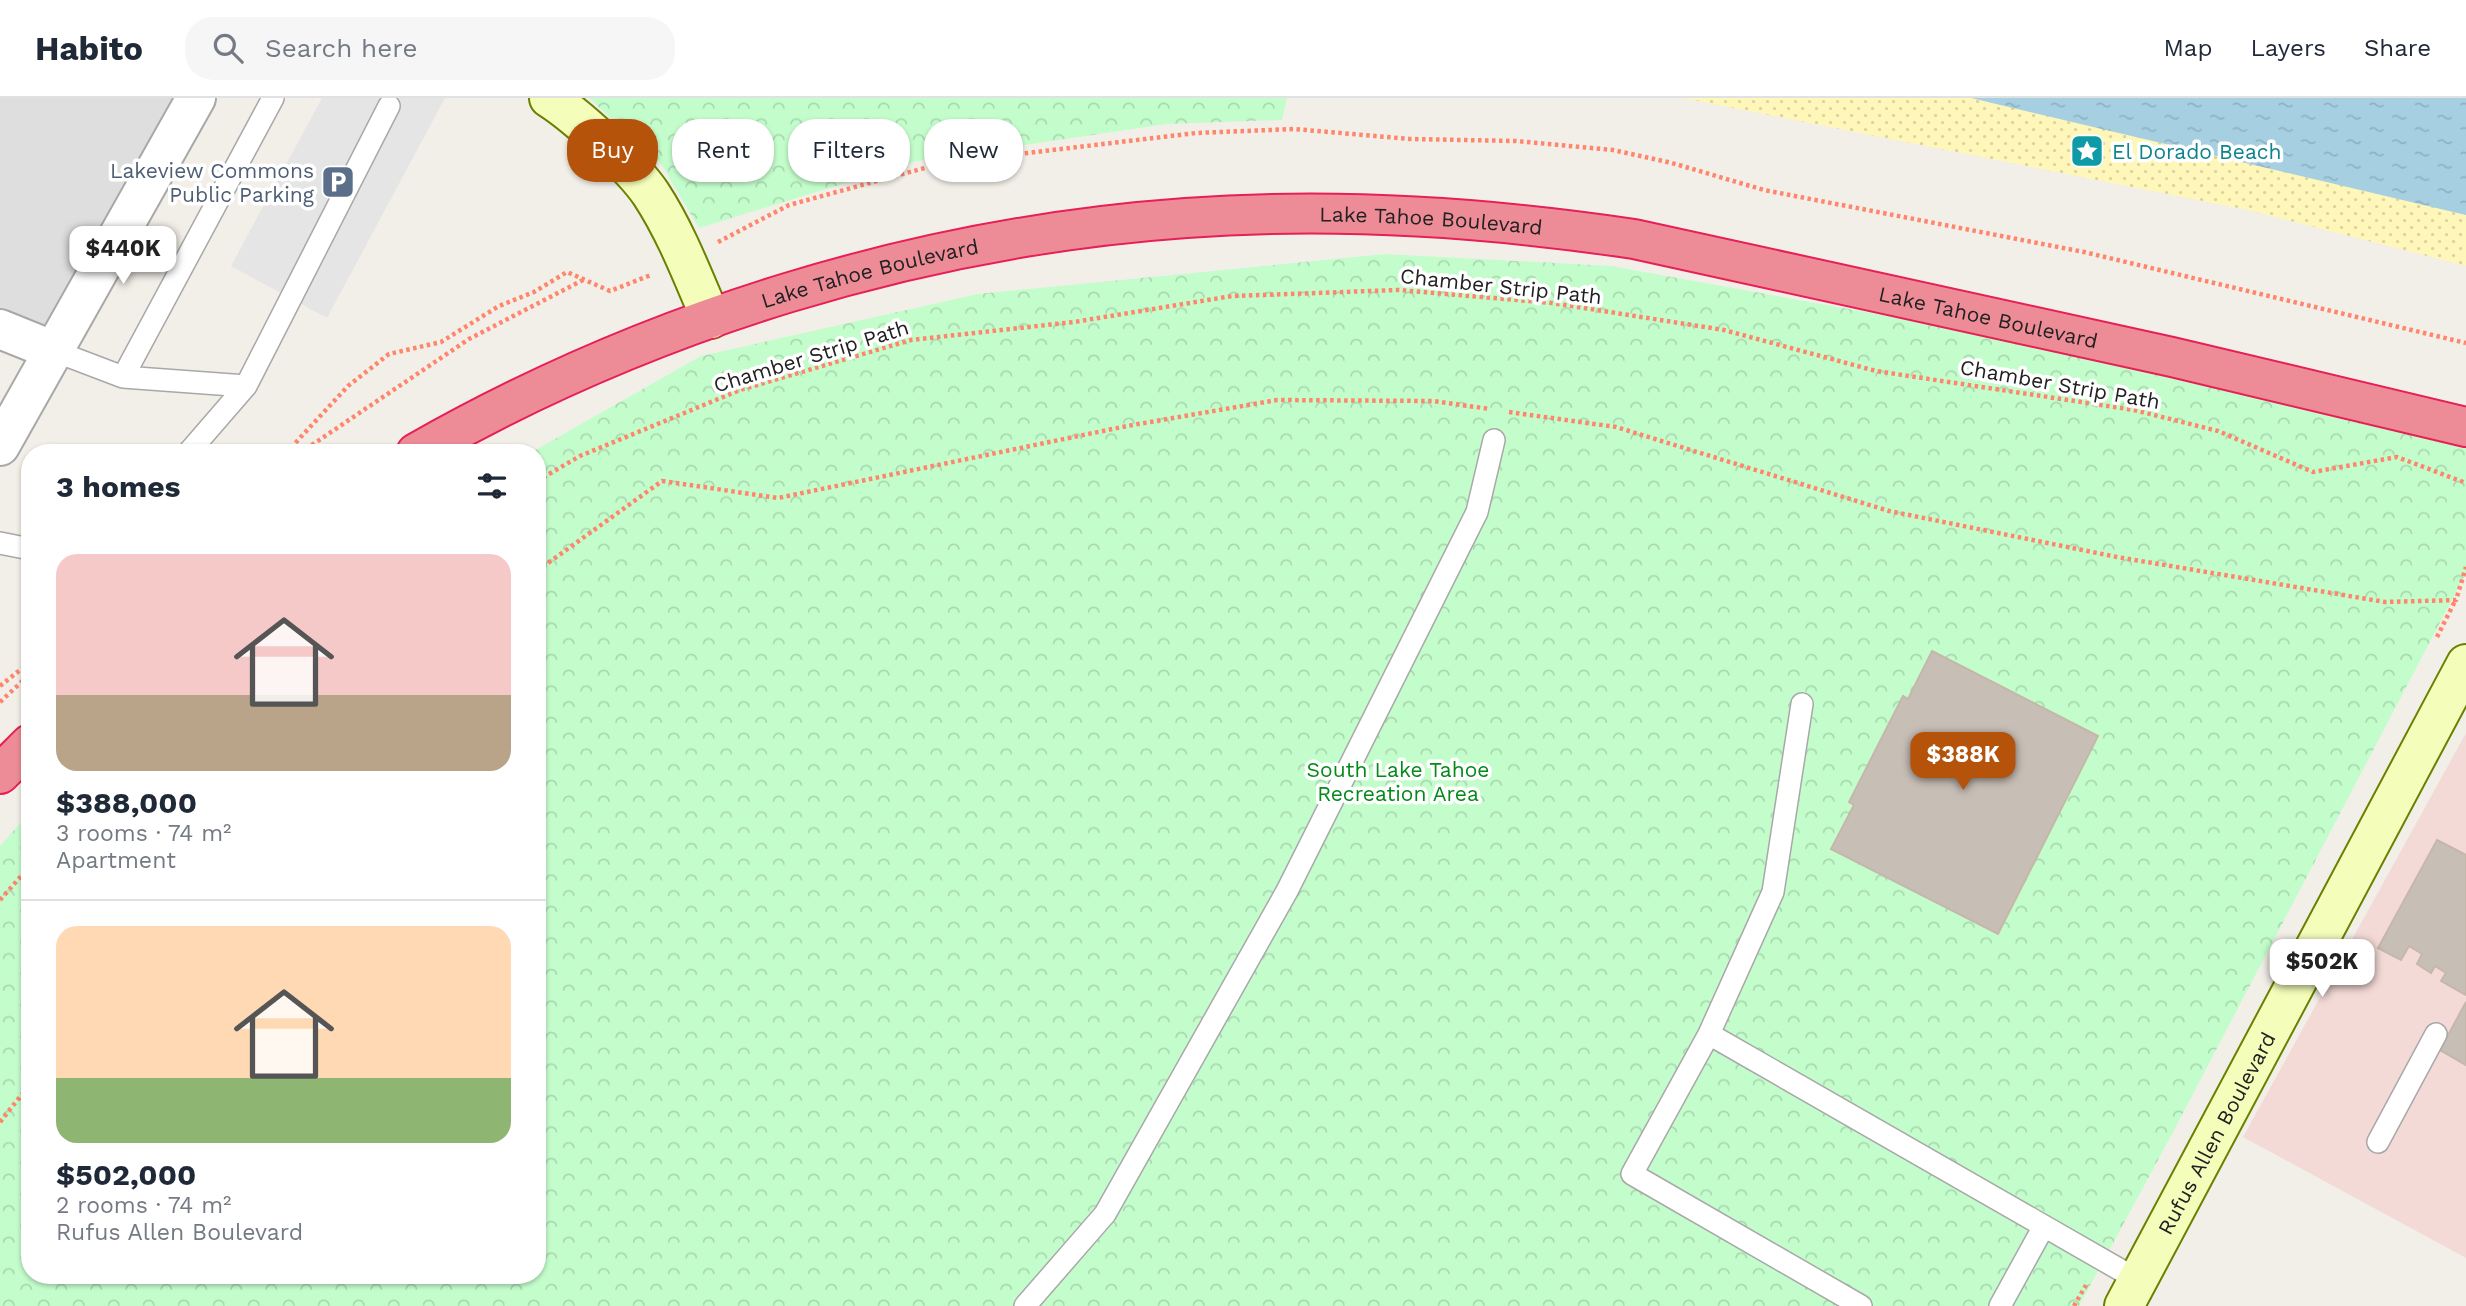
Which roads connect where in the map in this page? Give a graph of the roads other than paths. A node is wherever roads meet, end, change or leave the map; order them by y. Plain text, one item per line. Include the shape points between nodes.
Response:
1 (196, 98) edge
2 (273, 98) edge
3 (550, 98) edge
4 (389, 106) dead end
5 (711, 319) junction
6 (0, 329) edge
7 (52, 350) junction
8 (123, 377) junction
9 (246, 386) junction
10 (2466, 427) edge
11 (1494, 440) dead end
12 (196, 444) edge
13 (433, 444) edge
14 (0, 446) edge
15 (0, 543) edge
16 (21, 547) edge
17 (2466, 665) edge
18 (1802, 704) dead end
19 (21, 753) edge
20 (0, 774) edge
21 (1709, 1034) junction
22 (2436, 1034) dead end
23 (2378, 1142) dead end
24 (2044, 1226) junction
25 (2131, 1293) edge
26 (1024, 1306) edge
27 (1861, 1306) edge
28 (2000, 1306) edge

1 - 7 street
2 - 8 lane
3 - 5 street via 572,112 650,192
4 - 9 lane
5 - 10 highway, Lake Tahoe Boulevard via 902,262 1042,234 1186,218 1410,215 1560,228 1688,249
5 - 13 highway, Lake Tahoe Boulevard via 529,394
6 - 7 street
7 - 8 lane
7 - 14 street
8 - 9 lane
9 - 12 lane
11 - 26 lane via 1476,512 1287,891 1105,1214
15 - 16 lane
17 - 25 street, Rufus Allen Boulevard
18 - 21 lane via 1773,892
19 - 20 highway
21 - 24 lane
21 - 27 lane via 1632,1174
22 - 23 lane
24 - 25 lane
24 - 28 lane

